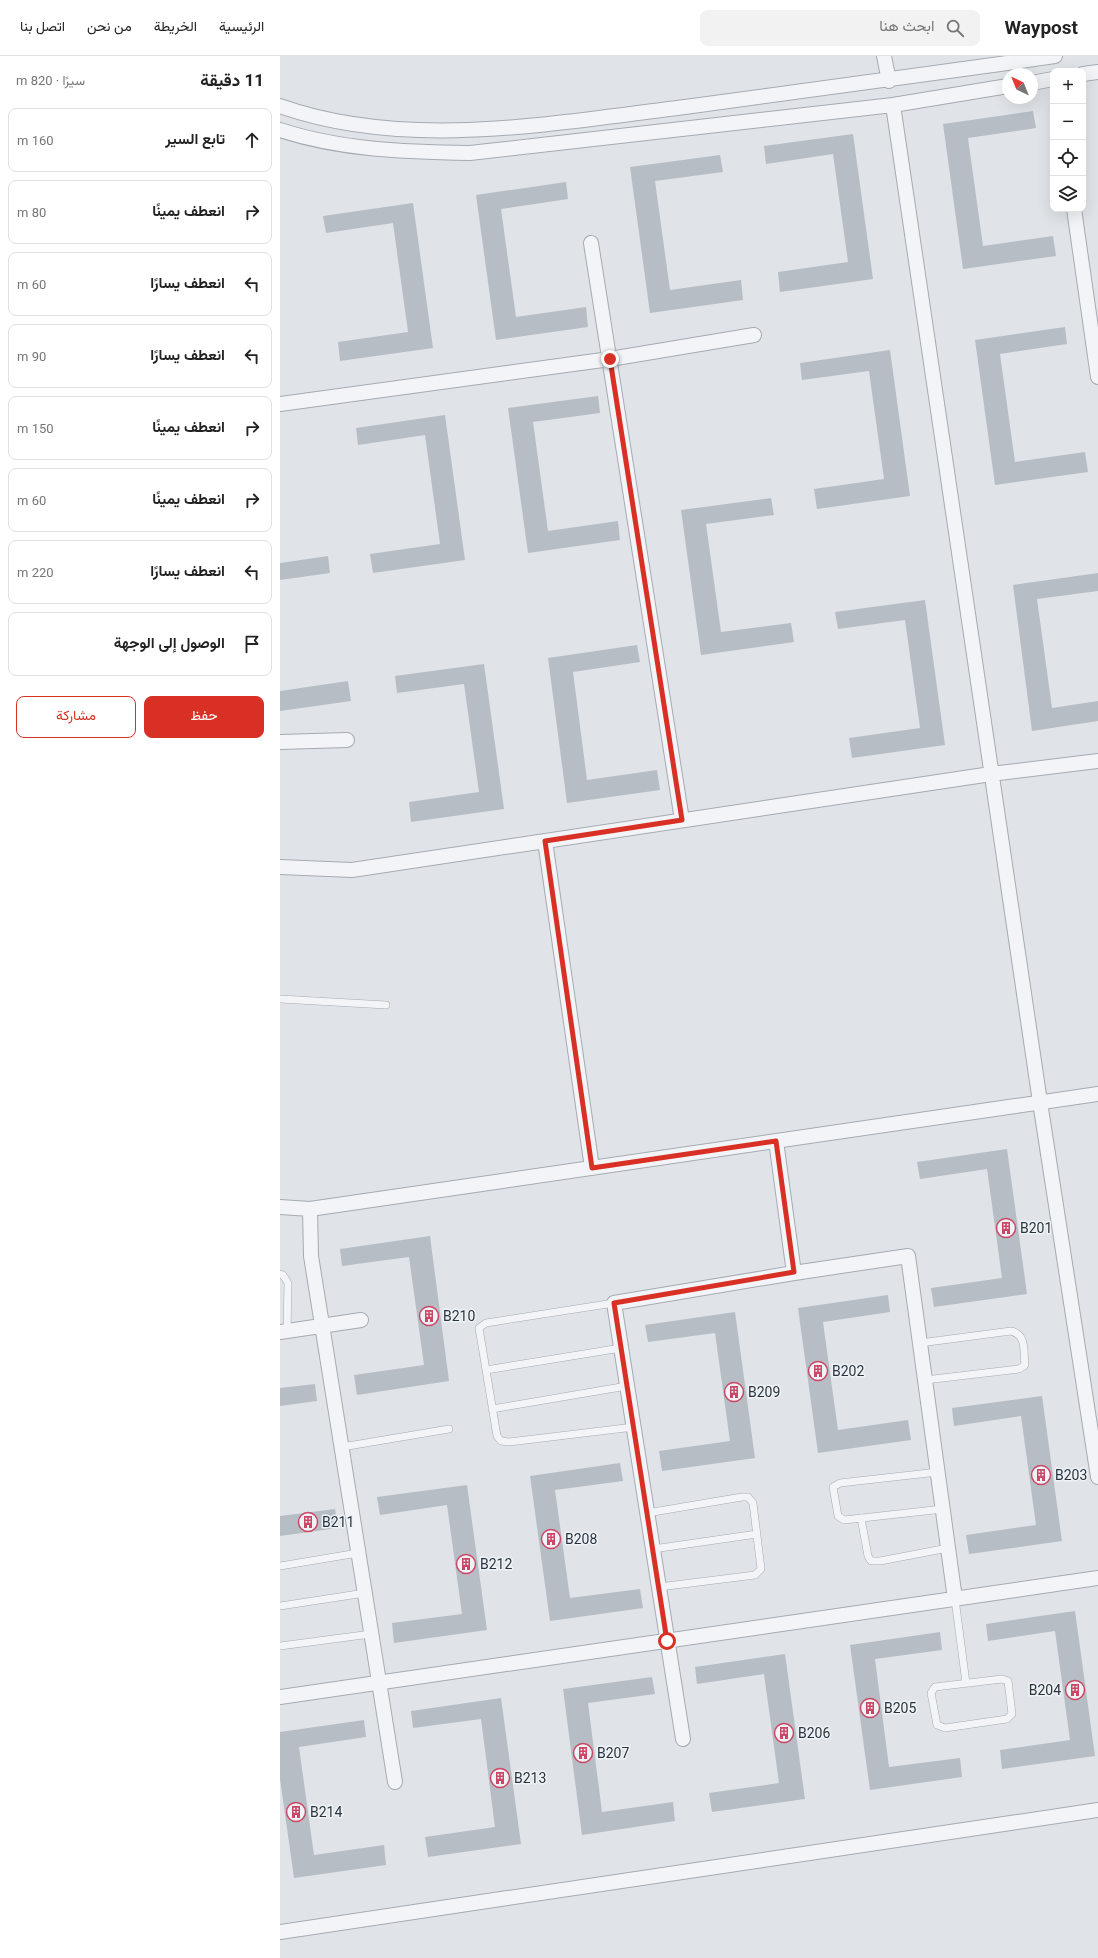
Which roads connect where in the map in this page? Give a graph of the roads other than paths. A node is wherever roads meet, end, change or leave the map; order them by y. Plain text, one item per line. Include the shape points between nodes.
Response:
1 (884, 56) edge
2 (1055, 56) edge
3 (1098, 72) edge
4 (1086, 74) edge
5 (1050, 79) edge
6 (889, 81) junction
7 (1038, 81) edge
8 (1002, 87) edge
9 (893, 105) junction
10 (280, 106) edge
11 (280, 130) edge
12 (1075, 212) edge
13 (591, 243) dead end
14 (1092, 288) edge
15 (754, 335) dead end
16 (610, 359) junction
17 (1098, 377) edge
18 (280, 404) edge
19 (347, 740) dead end
20 (280, 742) edge
21 (1098, 761) edge
22 (992, 774) junction
23 (682, 820) junction
24 (545, 841) junction
25 (280, 867) edge
26 (280, 999) edge
27 (386, 1005) dead end
28 (1098, 1094) edge
29 (1040, 1102) junction
30 (776, 1141) junction
31 (592, 1168) junction
32 (280, 1207) edge
33 (310, 1209) junction
34 (794, 1272) junction
35 (280, 1274) edge
36 (614, 1303) junction
37 (361, 1320) dead end
38 (322, 1326) junction
39 (284, 1332) edge
40 (920, 1343) junction
41 (621, 1348) junction
42 (486, 1370) junction
43 (925, 1380) junction
44 (627, 1386) junction
45 (492, 1409) junction
46 (634, 1427) junction
47 (449, 1429) dead end
48 (342, 1447) junction
49 (938, 1472) junction
50 (1098, 1477) edge
51 (943, 1509) junction
52 (647, 1513) junction
53 (861, 1518) junction
54 (757, 1534) junction
55 (948, 1548) junction
56 (653, 1549) junction
57 (358, 1553) junction
58 (280, 1566) edge
59 (1098, 1578) edge
60 (659, 1587) junction
61 (365, 1593) junction
62 (955, 1599) junction
63 (280, 1606) edge
64 (371, 1634) junction
65 (667, 1641) junction
66 (280, 1646) edge
67 (379, 1683) junction
68 (966, 1684) junction
69 (280, 1697) edge
70 (683, 1739) dead end
71 (395, 1782) dead end
72 (1098, 1810) edge
73 (280, 1932) edge

1 - 6 street
2 - 6 street
3 - 4 street
5 - 7 street
6 - 10 street via 584,119 462,131 362,127 306,115
8 - 9 street
9 - 11 street via 470,153 409,152 347,146
9 - 22 street
12 - 14 street
13 - 16 street
14 - 17 street
15 - 16 street
16 - 18 street
16 - 23 street
19 - 20 street
21 - 22 street
22 - 23 street
22 - 29 street
23 - 24 street
24 - 25 street via 352,870
24 - 31 street
26 - 27 lane
28 - 29 street
29 - 30 street
29 - 50 street
30 - 31 street
30 - 34 street
31 - 33 street
32 - 33 street
33 - 38 street via 311,1256
34 - 36 street
34 - 40 street via 908,1256
35 - 39 lane via 288,1283
36 - 41 street
36 - 42 lane via 486,1323 479,1328
37 - 38 street
38 - 39 street
38 - 48 street
40 - 43 street
40 - 43 lane via 1011,1331 1022,1337 1025,1365 1019,1369
41 - 42 lane
41 - 44 street
42 - 45 lane
43 - 49 street
44 - 45 lane
44 - 46 street
45 - 46 lane via 497,1436 501,1441
46 - 52 street
47 - 48 lane
48 - 57 street
49 - 51 street
49 - 53 lane via 840,1483 833,1487 838,1516 844,1520
51 - 53 lane
51 - 55 street
52 - 54 lane via 748,1497 753,1504
52 - 56 street
53 - 55 lane via 871,1561
54 - 56 lane
54 - 60 lane via 761,1569 755,1574
55 - 62 street
56 - 60 street
57 - 58 lane
57 - 61 street
59 - 62 street
60 - 65 street
61 - 63 lane
61 - 64 street
62 - 65 street
62 - 68 lane
64 - 66 lane
64 - 67 street
65 - 67 street
65 - 70 street
67 - 69 street
67 - 71 street
68 - 68 lane via 1002,1679 1008,1682 1012,1714 1007,1719 944,1728 937,1725 931,1693 935,1687
72 - 73 street

